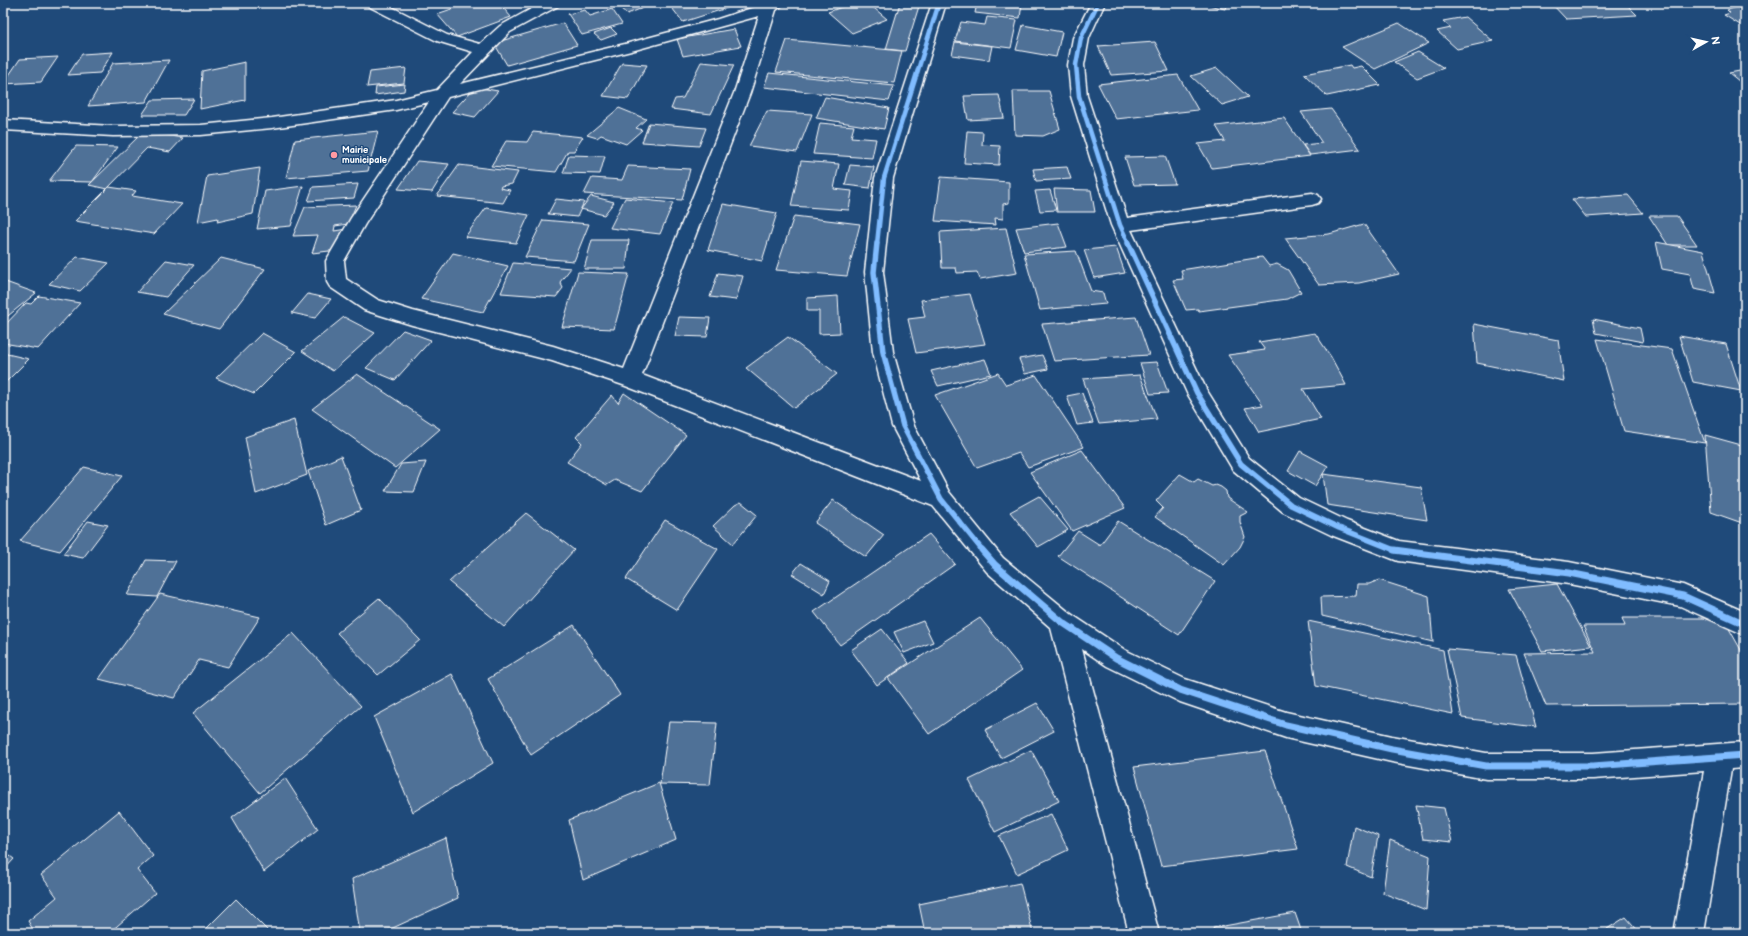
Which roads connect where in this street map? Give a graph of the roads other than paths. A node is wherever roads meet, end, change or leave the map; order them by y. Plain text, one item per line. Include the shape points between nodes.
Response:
1 (374, 3) edge
2 (553, 3) edge
3 (939, 3) edge
4 (1098, 3) edge
5 (773, 5) edge
6 (482, 50) junction
7 (442, 94) junction
8 (3, 125) edge
9 (1312, 199) dead end
10 (1120, 225) junction
11 (630, 379) junction
12 (941, 499) junction
13 (1062, 622) junction
14 (1745, 624) edge
15 (1733, 756) edge
16 (1144, 933) edge
17 (1689, 933) edge

1 - 6 street via 442,38
2 - 6 street via 506,29
3 - 12 street via 884,178 874,272 883,352 903,426
4 - 10 street via 1081,38 1076,65 1079,96
5 - 7 street via 723,22
5 - 11 street via 742,93
6 - 7 street
7 - 8 street via 388,106 272,123 201,130 113,131
7 - 11 street via 357,222 335,261 337,282 370,305 553,354
9 - 10 street
10 - 14 street via 1198,393 1241,464 1291,506 1398,551 1569,573 1683,596
11 - 12 street
12 - 13 street via 995,565
13 - 15 street via 1116,658 1180,690 1286,724 1392,749 1486,766 1593,766
13 - 16 street
15 - 17 street

